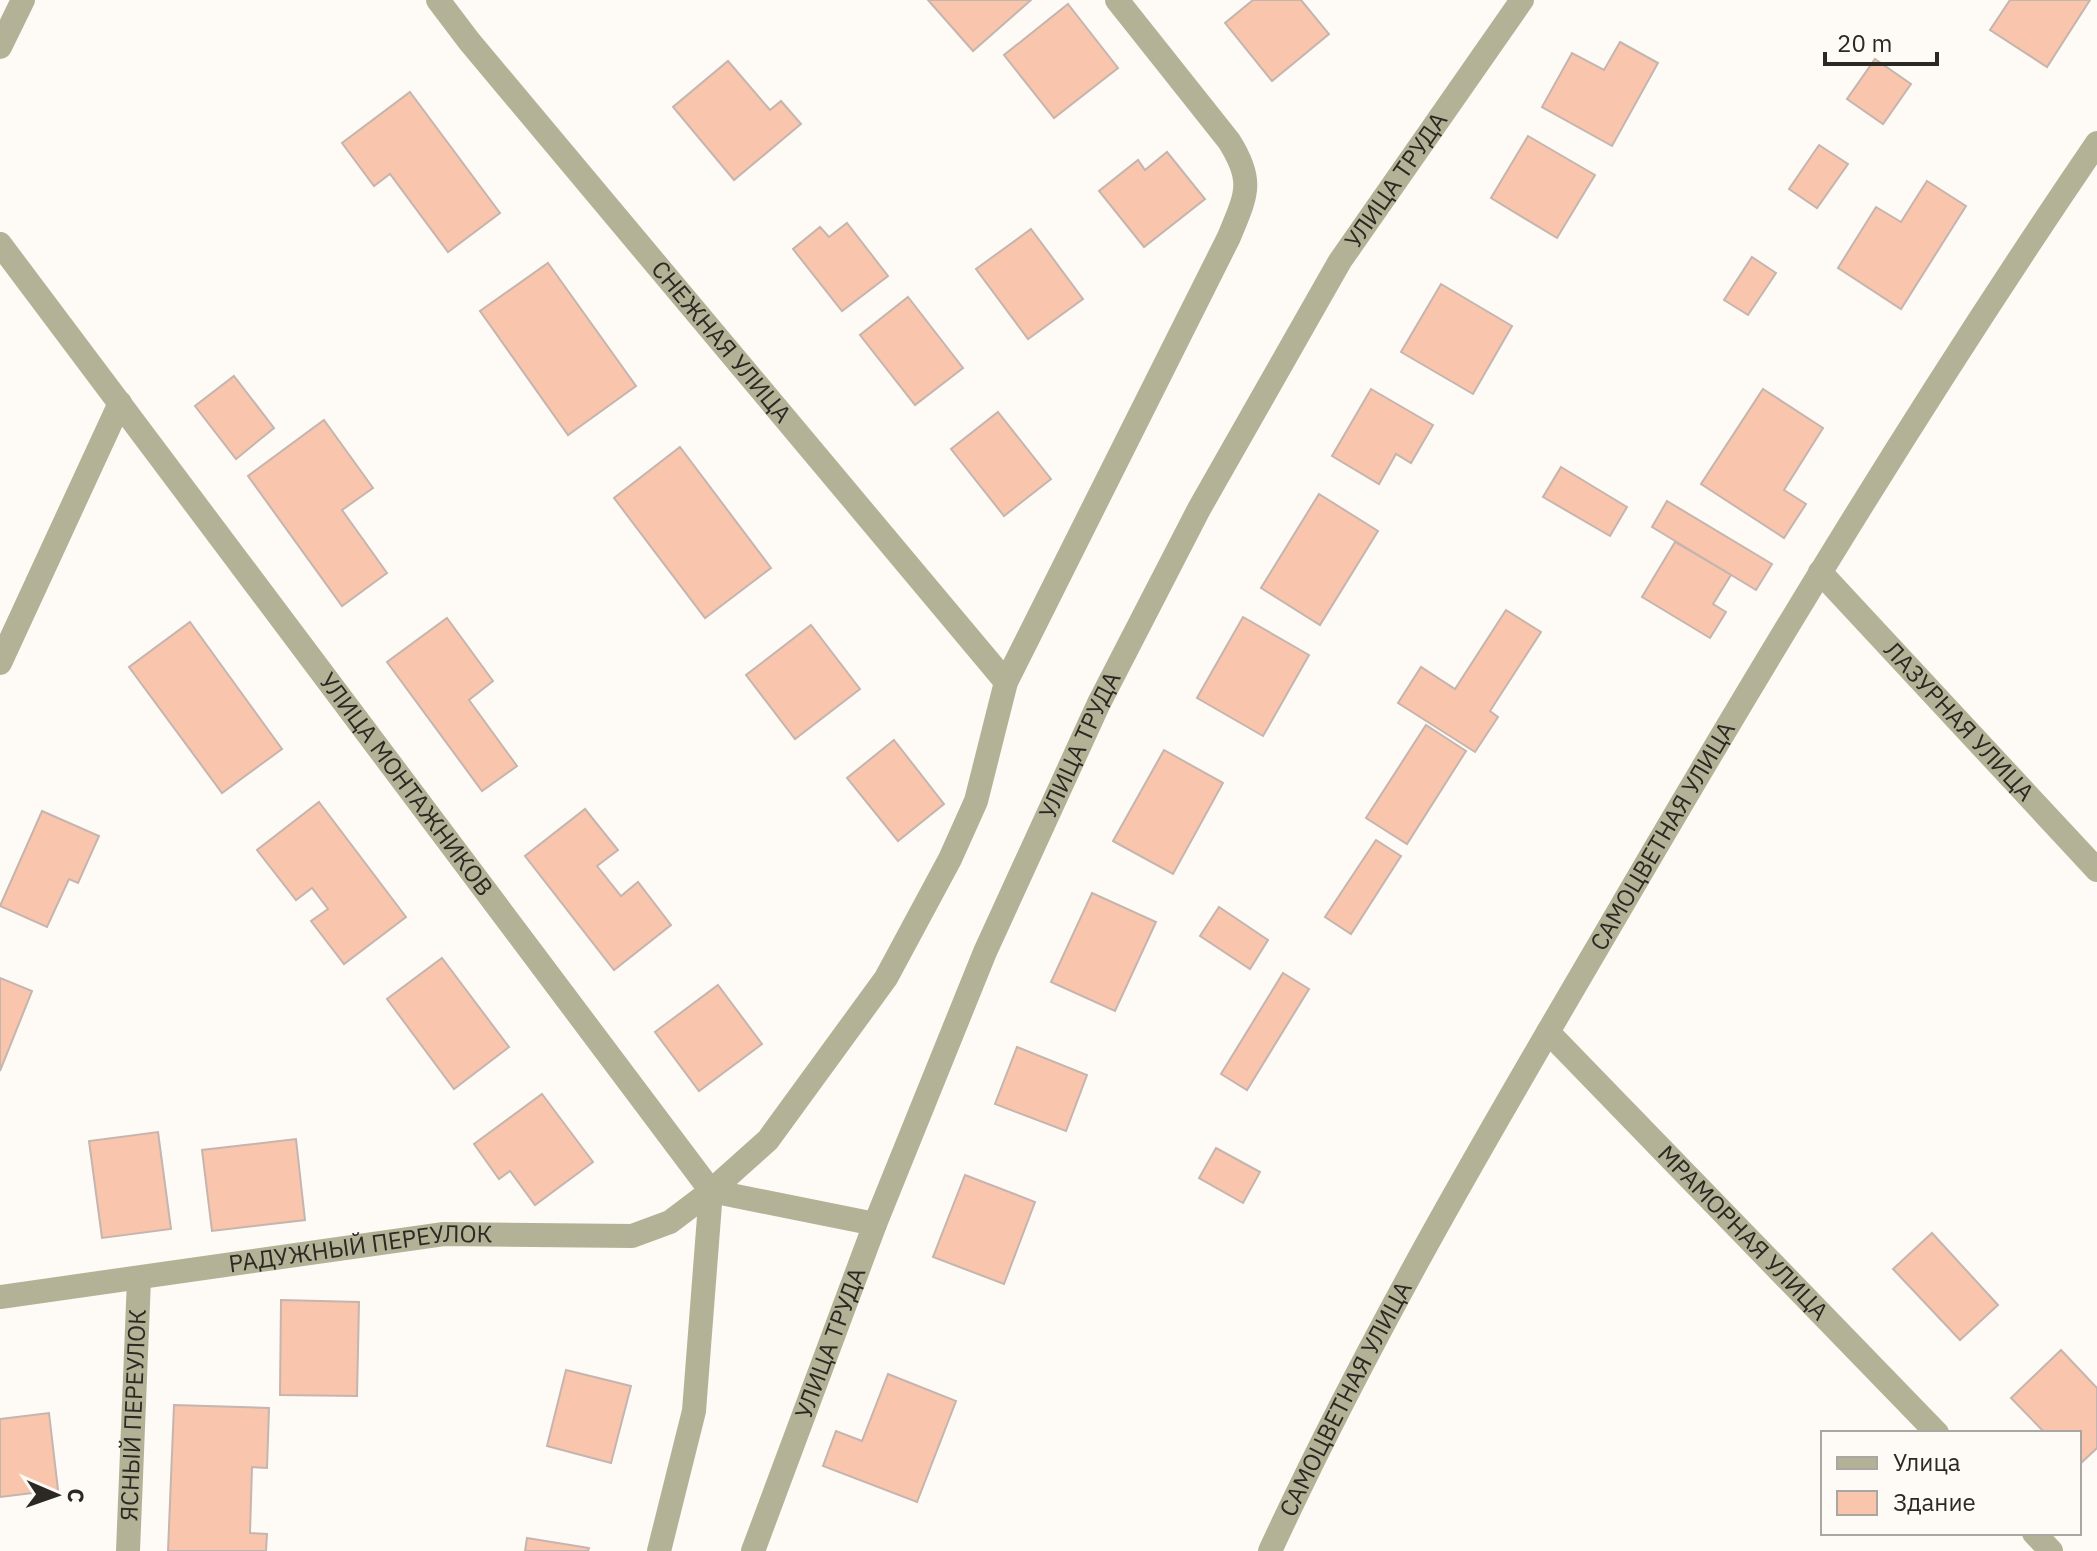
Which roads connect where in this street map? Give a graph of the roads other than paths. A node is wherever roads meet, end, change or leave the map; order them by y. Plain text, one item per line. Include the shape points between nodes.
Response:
1 (23, 0) edge
2 (438, 0) edge
3 (1117, 0) edge
4 (1522, 0) edge
5 (0, 47) edge
6 (2097, 143) edge
7 (0, 244) edge
8 (120, 403) junction
9 (1820, 572) junction
10 (0, 663) edge
11 (1006, 682) junction
12 (2097, 870) edge
13 (1548, 1032) junction
14 (711, 1191) junction
15 (875, 1224) junction
16 (139, 1279) junction
17 (0, 1297) edge
18 (1935, 1431) edge
19 (2036, 1535) edge
20 (128, 1551) edge
21 (659, 1551) edge
22 (753, 1551) edge
23 (1270, 1551) edge
24 (2051, 1551) edge

1 - 5 street
2 - 11 street, СНЕЖНАЯ УЛИЦА
3 - 11 street via 1229,141 1244,164 1248,191
4 - 15 street, УЛИЦА ТРУДА via 1340,261 1199,509 1099,703 985,952
6 - 9 street, САМОЦВЕТНАЯ УЛИЦА via 1977,318
7 - 8 street, УЛИЦА МОНТАЖНИКОВ
8 - 10 street
8 - 14 street, УЛИЦА МОНТАЖНИКОВ
9 - 12 street, ЛАЗУРНАЯ УЛИЦА
9 - 13 street, САМОЦВЕТНАЯ УЛИЦА
11 - 14 street via 976,801 886,978 768,1140
13 - 18 street, МРАМОРНАЯ УЛИЦА
13 - 23 street, САМОЦВЕТНАЯ УЛИЦА via 1411,1267
14 - 15 street
14 - 16 street, РАДУЖНЫЙ ПЕРЕУЛОК via 670,1222 632,1236 444,1234
14 - 21 street via 694,1411
15 - 22 street, УЛИЦА ТРУДА
16 - 17 street, РАДУЖНЫЙ ПЕРЕУЛОК
16 - 20 street, ЯСНЫЙ ПЕРЕУЛОК
19 - 24 street

